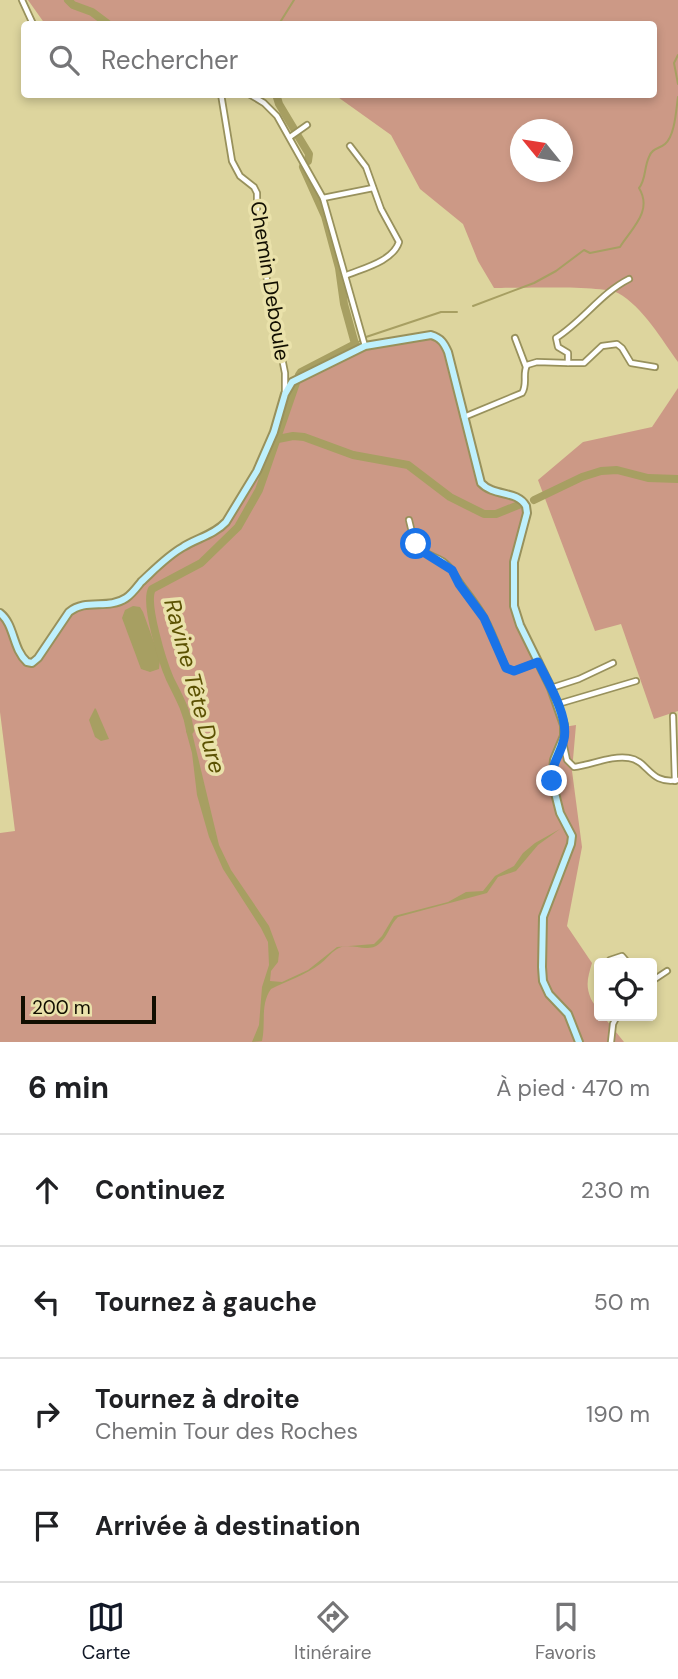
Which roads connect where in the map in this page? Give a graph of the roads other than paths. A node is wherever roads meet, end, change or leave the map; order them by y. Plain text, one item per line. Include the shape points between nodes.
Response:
1 (22, 0) edge
2 (32, 21) edge
3 (222, 98) edge
4 (255, 98) edge
5 (307, 125) dead end
6 (290, 137) junction
7 (350, 146) dead end
8 (373, 188) junction
9 (324, 198) junction
10 (347, 275) junction
11 (629, 279) dead end
12 (515, 338) dead end
13 (365, 346) junction
14 (568, 363) junction
15 (526, 367) junction
16 (655, 367) dead end
17 (285, 394) junction
18 (463, 417) junction
19 (409, 520) dead end
20 (0, 613) edge
21 (538, 662) junction
22 (613, 663) dead end
23 (636, 681) dead end
24 (551, 688) junction
25 (558, 705) junction
26 (673, 716) dead end
27 (563, 743) junction
28 (675, 781) edge
29 (667, 971) dead end
30 (657, 978) edge
31 (614, 1021) edge
32 (579, 1042) edge
33 (611, 1042) edge

1 - 2 street
3 - 17 street, Chemin Deboule via 232,161 257,193
4 - 6 street via 271,109
5 - 6 street
6 - 9 street
7 - 8 street via 366,167
8 - 9 street
8 - 10 street via 398,246 382,260
9 - 10 street
10 - 13 street
11 - 14 street via 556,338 558,347 568,354
12 - 15 street
13 - 17 street via 296,379
13 - 18 street via 431,335 444,342
14 - 15 street via 537,362
14 - 16 street via 584,363 602,346 617,344 631,363
15 - 18 street via 522,393
17 - 20 street via 268,448 249,487 220,528 172,554 114,604 75,606 32,663 19,654 8,620
18 - 21 street via 481,483 525,503 512,588 520,625
19 - 21 street via 420,550 452,570 484,618 506,668 514,671
21 - 24 street
22 - 24 street
23 - 25 street
24 - 25 street
25 - 27 street
26 - 28 street
27 - 28 street via 574,767 628,757 658,778
27 - 32 street via 552,767 553,790 572,836 542,917 542,967 549,994 568,1014
29 - 30 street
31 - 33 street

